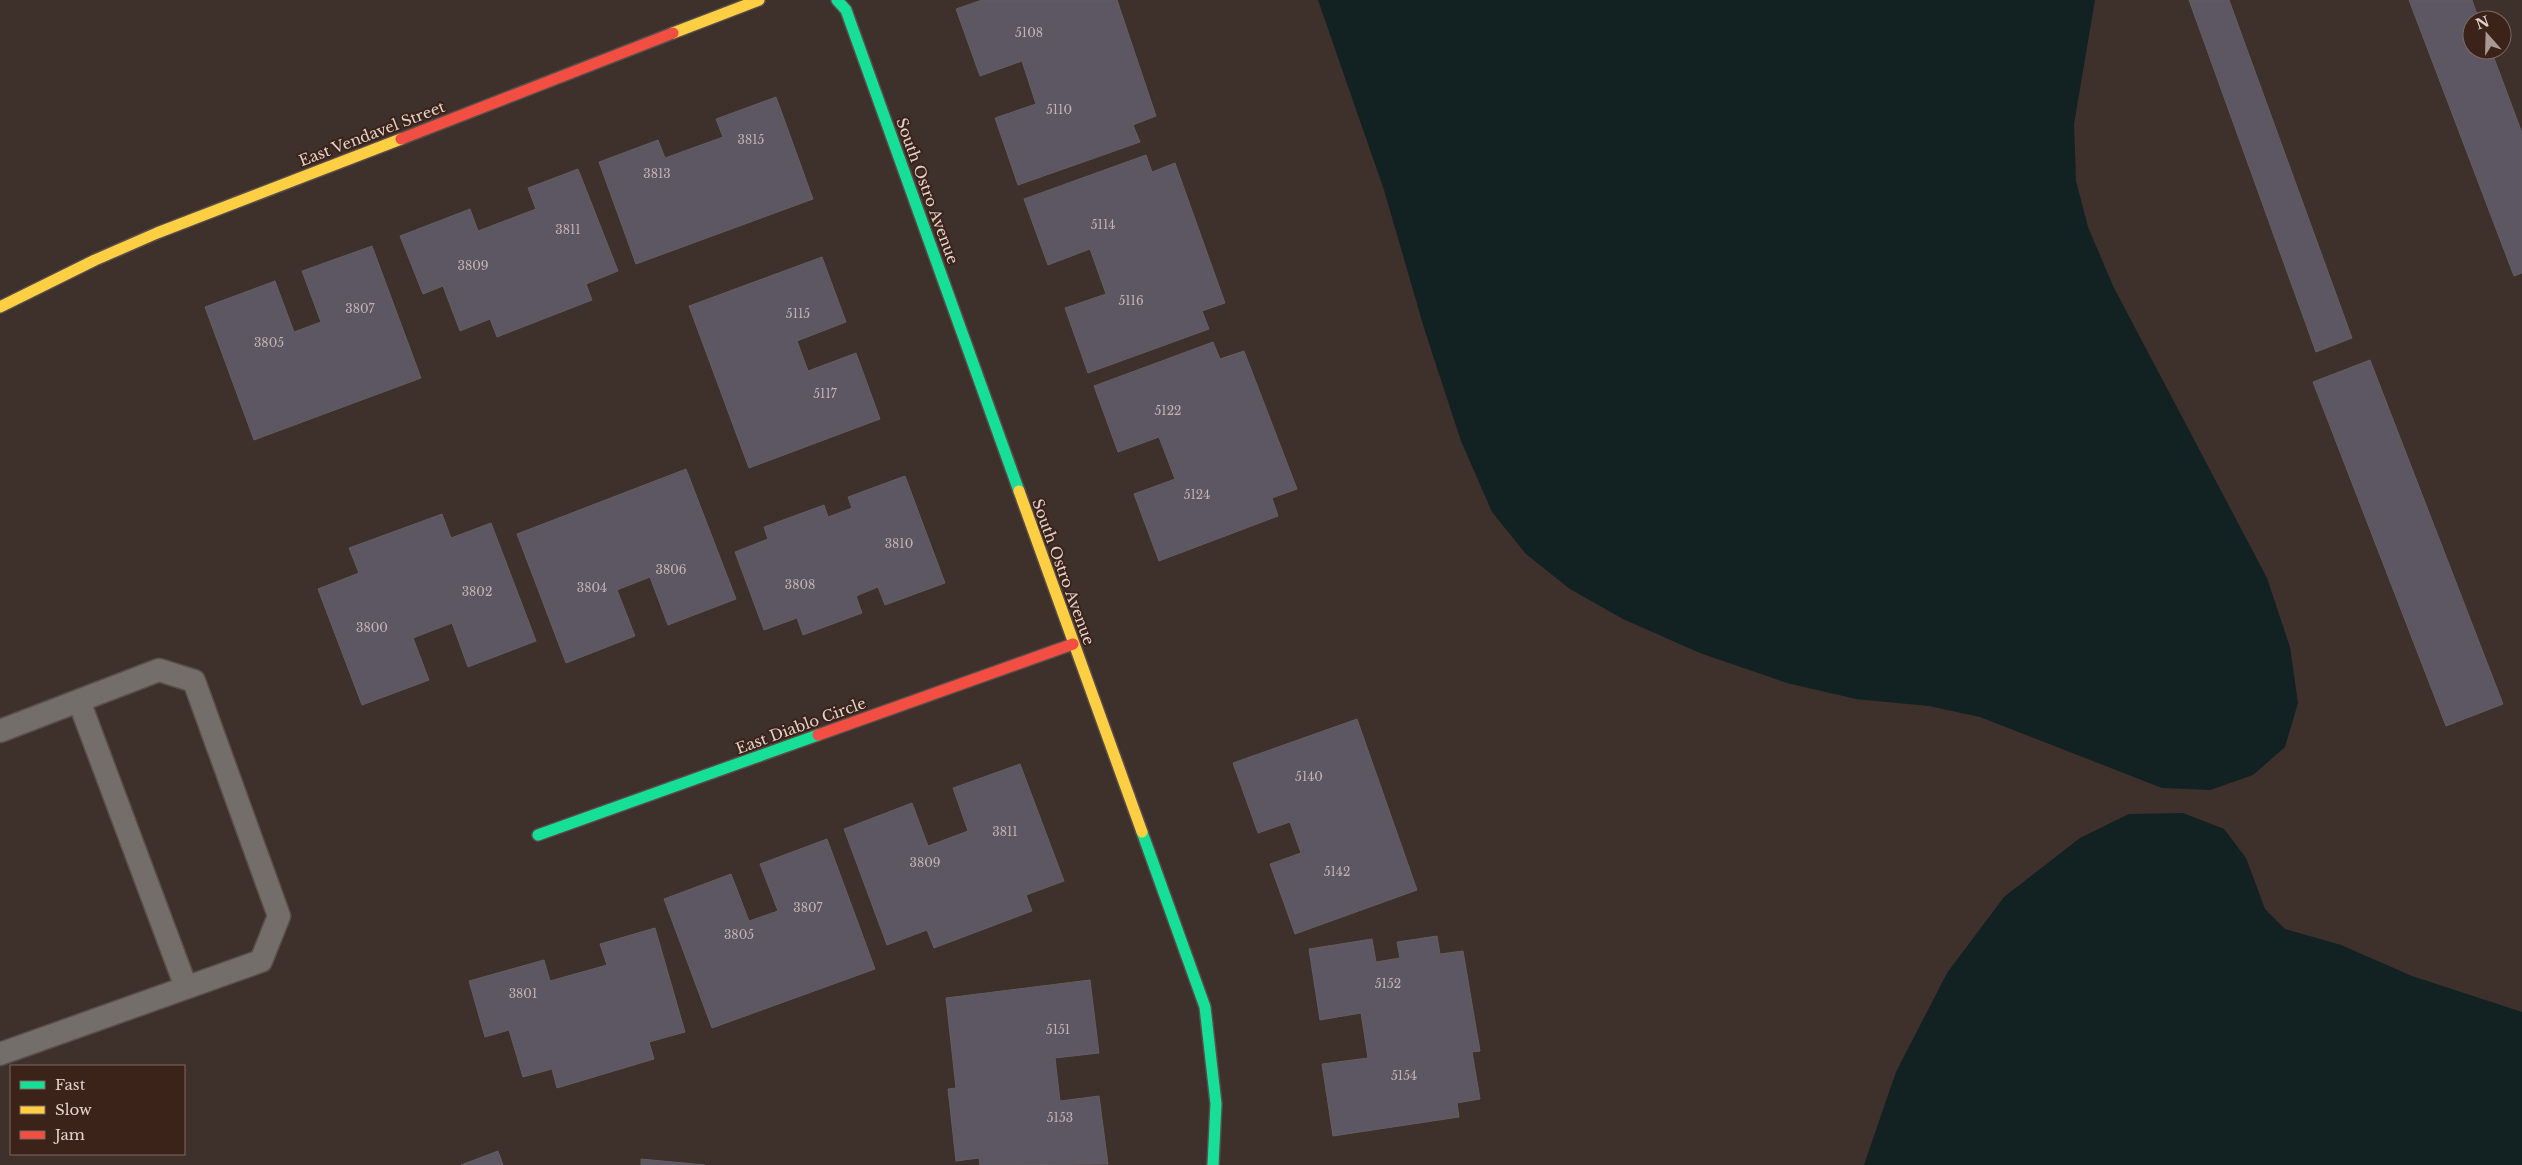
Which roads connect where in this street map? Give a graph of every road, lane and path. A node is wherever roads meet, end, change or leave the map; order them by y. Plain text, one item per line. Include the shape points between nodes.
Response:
1 (759, 0) edge
2 (837, 0) edge
3 (0, 307) edge
4 (1073, 644) junction
5 (79, 701) junction
6 (0, 731) edge
7 (538, 835) dead end
8 (186, 987) junction
9 (0, 1054) edge
10 (1213, 1165) edge

1 - 3 street, East Vendavel Street via 156,233
2 - 4 street, South Ostro Avenue via 846,10
4 - 7 street, East Diablo Circle
4 - 10 street, South Ostro Avenue via 1205,1007 1216,1104
5 - 6 lane
5 - 8 lane
5 - 8 lane via 160,670 194,681 279,916 262,961
8 - 9 lane

